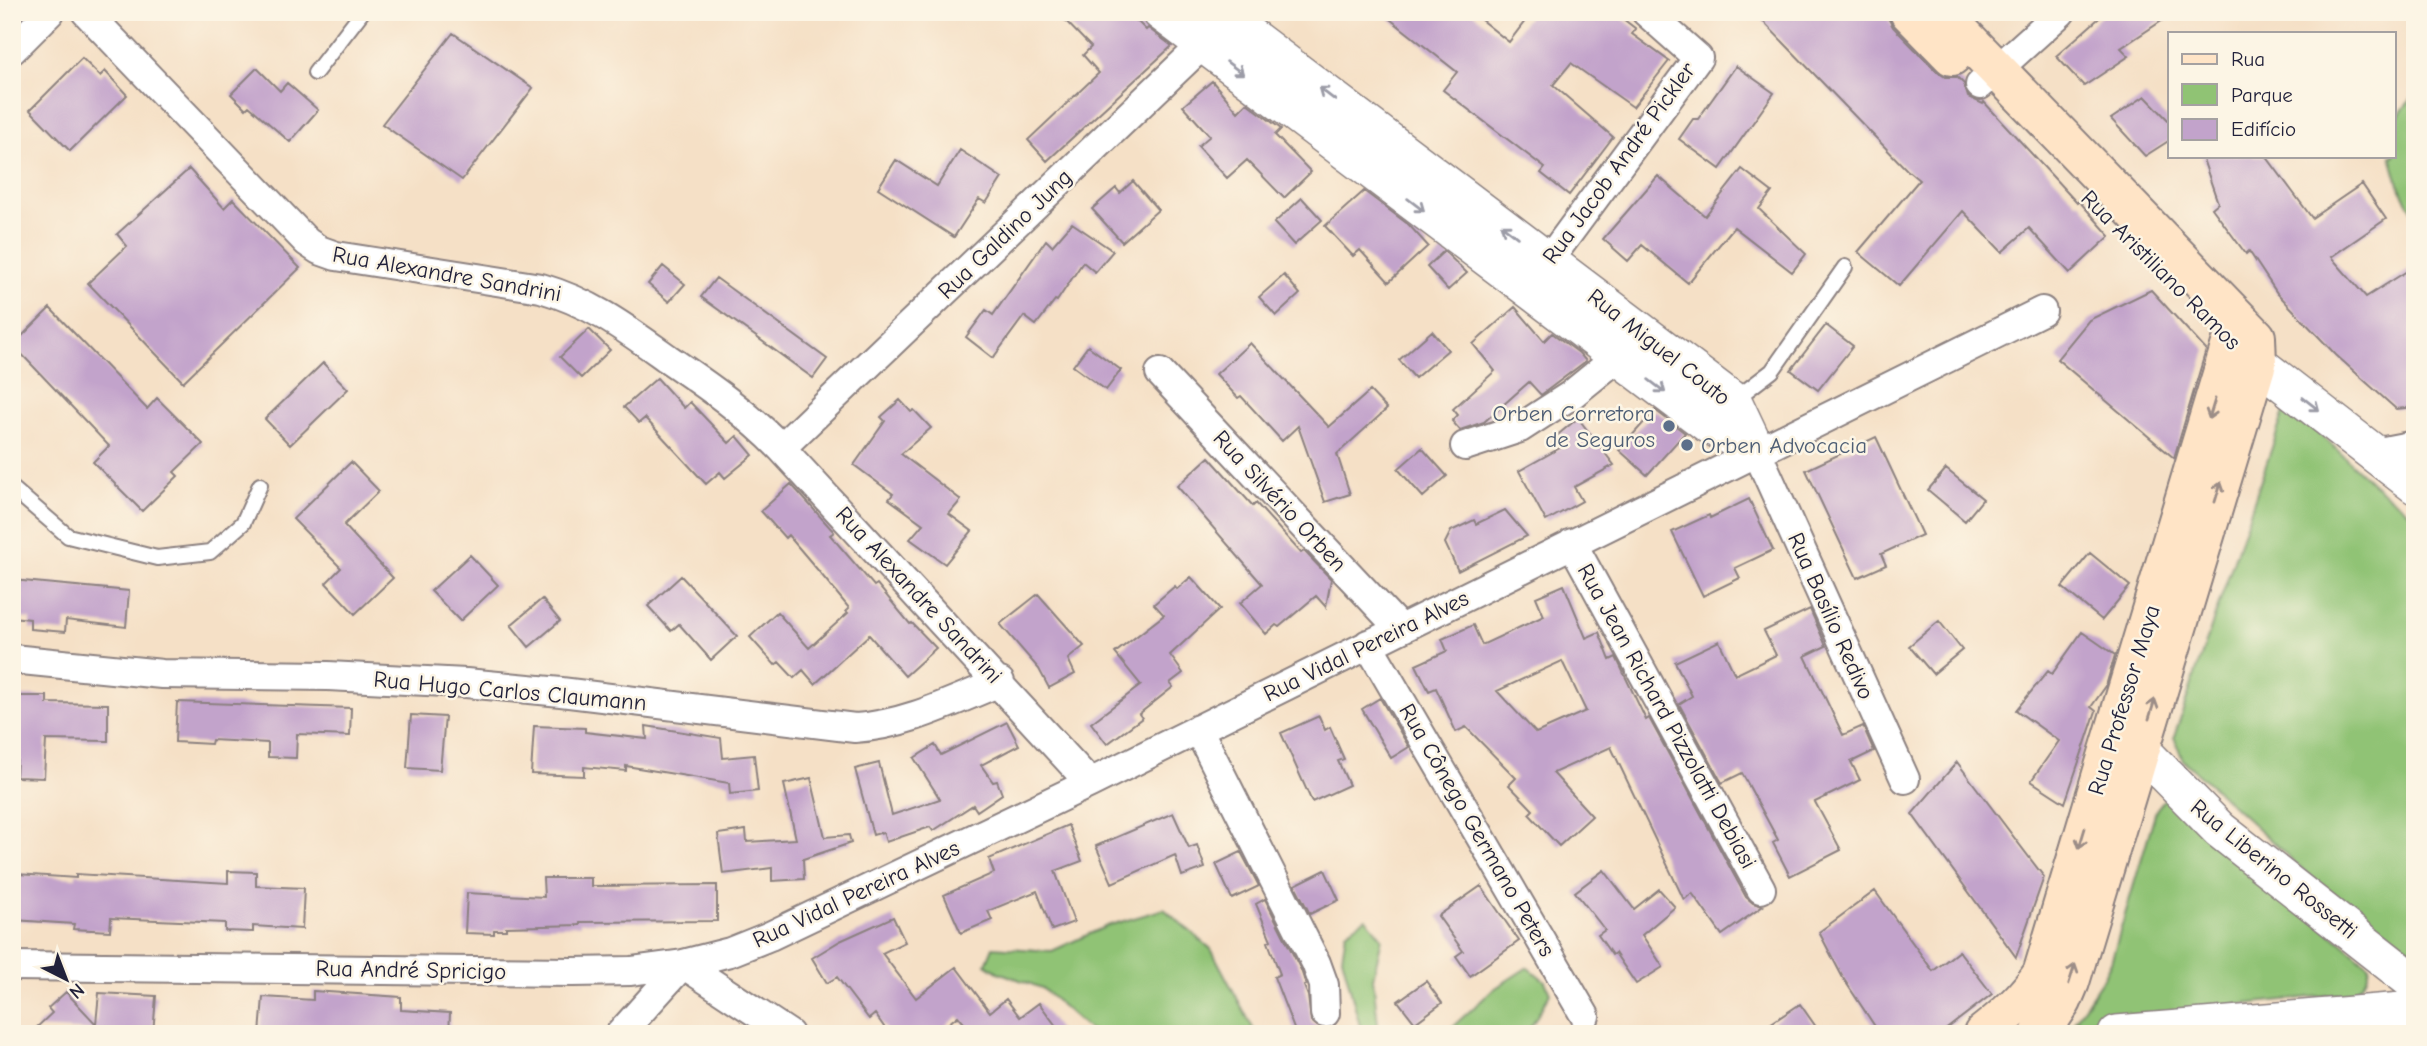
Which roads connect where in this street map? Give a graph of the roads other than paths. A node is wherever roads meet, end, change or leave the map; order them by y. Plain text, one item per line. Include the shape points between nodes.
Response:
1 (50, 12) edge
2 (86, 12) edge
3 (362, 12) edge
4 (1161, 12) edge
5 (1646, 12) edge
6 (1909, 12) edge
7 (1941, 12) edge
8 (2061, 12) edge
9 (1216, 25) edge
10 (12, 50) edge
11 (315, 73) dead end
12 (1989, 78) junction
13 (1846, 267) dead end
14 (1538, 275) junction
15 (2042, 311) dead end
16 (2244, 353) junction
17 (1618, 357) junction
18 (1160, 373) dead end
19 (1733, 401) junction
20 (2415, 445) edge
21 (1465, 446) dead end
22 (781, 448) junction
23 (1757, 452) junction
24 (2374, 453) junction
25 (260, 485) dead end
26 (2415, 485) edge
27 (12, 488) edge
28 (1572, 543) junction
29 (1400, 629) junction
30 (1368, 644) junction
31 (12, 659) edge
32 (1000, 682) junction
33 (1198, 729) junction
34 (2127, 741) junction
35 (1905, 779) dead end
36 (1090, 782) junction
37 (1761, 889) dead end
38 (2381, 956) junction
39 (683, 964) junction
40 (24, 966) edge
41 (2415, 983) edge
42 (12, 987) edge
43 (2415, 1010) edge
44 (1325, 1013) dead end
45 (2360, 1014) junction
46 (1585, 1016) dead end
47 (2006, 1027) edge
48 (620, 1034) edge
49 (789, 1034) edge
50 (2040, 1034) edge
51 (2117, 1034) edge

1 - 10 street
2 - 22 street, Rua Alexandre Sandrini via 319,250 541,288 583,302 736,406
3 - 11 lane
4 - 9 street, Rua Miguel Couto
5 - 14 street, Rua Jacob André Pickler via 1698,58
6 - 12 main road, Rua Aristiliano Ramos
7 - 12 main road, Rua Aristiliano Ramos
8 - 12 street
9 - 14 street, Rua Miguel Couto
9 - 22 street, Rua Galdino Jung
12 - 16 main road, Rua Aristiliano Ramos via 2132,226
13 - 19 lane via 1772,370
14 - 17 street, Rua Miguel Couto
14 - 19 street, Rua Miguel Couto
15 - 23 street, Rua Vidal Pereira Alves
16 -> 24 street
16 - 34 main road, Rua Professor Maya
17 - 21 street via 1520,428
17 -> 23 street, Rua Miguel Couto via 1708,424
18 - 29 street, Rua Silvério Orben
19 - 23 street, Rua Miguel Couto
20 - 24 street
22 - 32 street, Rua Alexandre Sandrini
23 - 28 street, Rua Vidal Pereira Alves
23 - 35 street, Rua Basílio Redivo
24 - 26 street
25 - 27 lane via 243,523 210,552 157,558 68,536
28 - 29 street, Rua Vidal Pereira Alves
28 - 37 street, Rua Jean Richard Pizzolatti Debiasi
29 - 30 street, Rua Vidal Pereira Alves
30 - 33 street, Rua Vidal Pereira Alves
30 - 46 street, Rua Cônego Germano Peters
31 - 32 street, Rua Hugo Carlos Claumann via 162,674 466,684 855,729 901,721
32 - 36 street, Rua Alexandre Sandrini
33 - 36 street, Rua Vidal Pereira Alves
33 - 44 street via 1316,963 1324,985
34 - 38 street, Rua Liberino Rossetti via 2220,830
34 -> 47 main road, Rua Professor Maya via 2042,974
50 -> 34 main road, Rua Professor Maya via 2070,982
36 - 39 street, Rua Vidal Pereira Alves via 770,936
38 - 41 street, Rua Liberino Rossetti
38 - 45 street via 2379,989
39 - 40 street, Rua André Spricigo via 573,972
39 - 48 street
39 - 49 street
40 - 42 street
43 - 45 street
45 - 51 street

